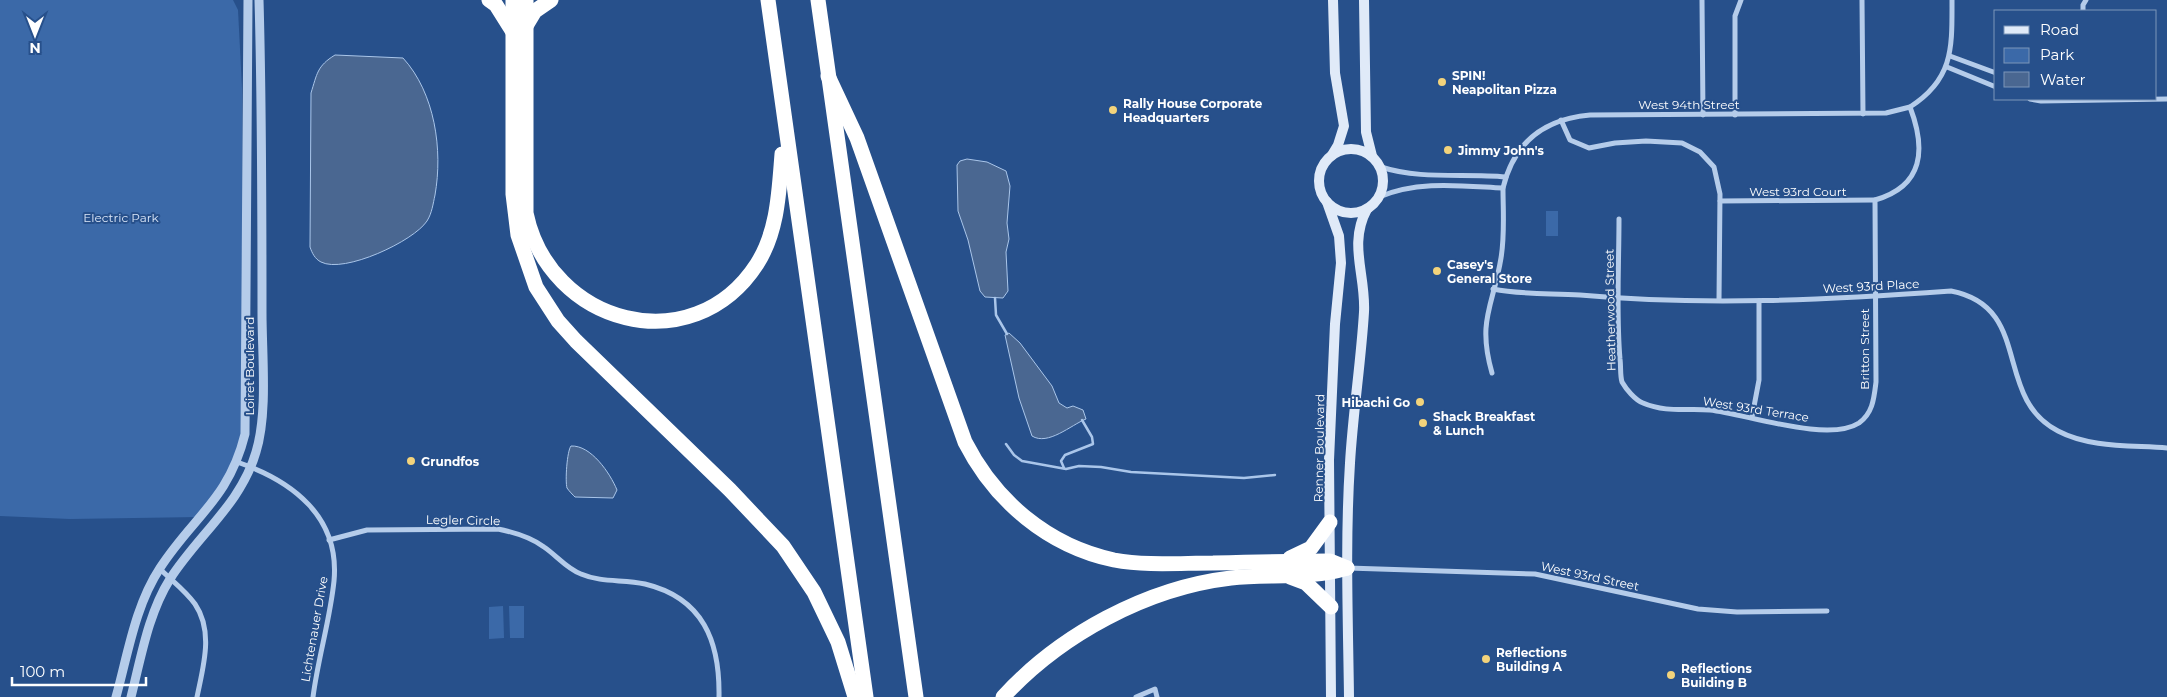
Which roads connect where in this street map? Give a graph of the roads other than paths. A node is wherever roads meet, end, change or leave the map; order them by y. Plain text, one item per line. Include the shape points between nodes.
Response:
1 (248, 0) edge
2 (259, 0) edge
3 (489, 0) edge
4 (514, 0) edge
5 (526, 0) edge
6 (551, 0) edge
7 (768, 0) edge
8 (818, 0) edge
9 (1333, 0) edge
10 (1364, 0) edge
11 (1702, 0) edge
12 (1741, 0) edge
13 (1862, 0) edge
14 (1952, 0) edge
15 (520, 29) junction
16 (1950, 56) junction
17 (1947, 67) junction
18 (1994, 73) edge
19 (828, 76) junction
20 (1994, 86) edge
21 (2036, 100) edge
22 (2062, 100) edge
23 (1910, 107) junction
24 (1735, 114) junction
25 (1864, 114) junction
26 (1703, 115) junction
27 (1561, 120) junction
28 (785, 129) junction
29 (1332, 155) junction
30 (1372, 156) junction
31 (246, 157) junction
32 (261, 157) junction
33 (1381, 167) junction
34 (1506, 177) junction
35 (1504, 188) junction
36 (1379, 197) junction
37 (1875, 200) junction
38 (1720, 201) junction
39 (1327, 202) junction
40 (1367, 209) junction
41 (1619, 219) dead end
42 (1494, 289) junction
43 (1874, 297) junction
44 (1619, 300) junction
45 (1719, 300) junction
46 (1759, 301) junction
47 (1492, 372) dead end
48 (1633, 396) joint
49 (1752, 417) junction
50 (1849, 427) joint
51 (2167, 448) edge
52 (237, 462) junction
53 (251, 467) junction
54 (1330, 522) junction
55 (330, 540) junction
56 (1330, 567) junction
57 (160, 568) junction
58 (1280, 568) junction
59 (1347, 568) junction
60 (170, 579) junction
61 (1330, 607) junction
62 (1827, 611) dead end
63 (116, 697) edge
64 (131, 697) edge
65 (197, 697) edge
66 (313, 697) edge
67 (719, 697) edge
68 (855, 697) edge
69 (866, 697) edge
70 (916, 697) edge
71 (1003, 697) edge
72 (1136, 697) edge
73 (1158, 697) edge
74 (1331, 697) edge
75 (1349, 697) edge

1 - 31 street, Loiret Boulevard
2 - 32 street, Loiret Boulevard
3 - 15 highway
4 - 15 highway
5 - 15 highway
6 - 15 highway via 535,11
7 - 28 highway
8 - 19 highway
9 - 29 main road via 1335,73 1344,126
10 - 30 main road via 1366,132
11 - 26 street
12 - 24 street via 1735,16
13 - 25 street
14 - 16 street
15 - 28 highway via 525,190 530,230 537,247 557,276 581,299 607,312 648,321 676,318 702,310 739,285 757,262 777,210
15 - 68 highway via 515,217 523,255 536,287 576,341 743,503 788,553 814,592 838,642
16 - 17 street
16 - 18 street
17 - 20 street
17 - 23 street via 1932,90
19 - 58 highway via 857,138 965,442 975,462 1007,502 1056,539 1116,560
19 - 70 highway
21 - 22 street
23 - 25 street, West 94th Street via 1886,114
23 - 37 street via 1918,128 1914,175 1892,195
24 - 25 street, West 94th Street
24 - 26 street, West 94th Street
26 - 27 street, West 94th Street via 1590,115
27 - 34 street, West 94th Street via 1547,125 1530,138
27 - 38 street via 1570,140 1589,148 1646,141 1682,143 1700,152 1714,167
28 - 69 highway
29 - 30 main road via 1354,148
29 - 39 main road via 1322,166 1319,181
30 - 33 main road
31 - 32 street
31 - 52 street, Loiret Boulevard via 246,421
32 - 53 street, Loiret Boulevard via 262,414 260,438
33 - 34 street via 1407,174
33 - 36 main road via 1384,180
34 - 35 street, West 94th Street
35 - 36 street via 1410,186
35 - 42 street, West 94th Street via 1503,242
36 - 40 main road
37 - 38 street, West 93rd Court
37 - 43 street, Britton Street
38 - 45 street
39 - 40 main road via 1347,212
39 - 54 main road, Renner Boulevard via 1339,236 1341,263 1329,460
40 - 59 main road via 1357,237 1364,308 1350,461
41 - 44 street, Heatherwood Street
42 - 44 street, West 93rd Place via 1513,294 1579,295
42 - 47 street, West 94th Street via 1485,327 1485,344
43 - 46 street, West 93rd Place
43 - 50 street, Britton Street via 1876,382 1872,405 1867,415
43 - 51 street, West 93rd Place via 1951,291 1981,301 2000,323 2028,406 2045,423 2078,439
44 - 45 street, West 93rd Place
44 - 48 street, Heatherwood Street via 1622,381
45 - 46 street, West 93rd Place
46 - 49 street via 1759,380
48 - 49 street, West 93rd Terrace via 1641,403 1664,410 1709,410
49 - 50 street, West 93rd Terrace via 1783,426 1827,430
52 - 53 street, Lichtenauer Drive
52 - 57 street, Loiret Boulevard via 218,496
53 - 55 street, Lichtenauer Drive via 300,494 314,509
53 - 60 street, Loiret Boulevard via 237,496
54 - 56 main road, Renner Boulevard
54 - 58 highway via 1311,548
55 - 66 street, Lichtenauer Drive via 334,580
55 - 67 street, Legler Circle via 367,530 498,529 542,545 580,574 600,581 643,584 668,592 686,602 708,630
56 - 58 highway
56 - 59 highway
56 - 61 main road, Renner Boulevard
57 - 60 street
57 - 63 street, Loiret Boulevard via 142,603
58 - 61 highway via 1306,582
58 - 71 highway via 1195,586 1132,607 1075,637 1048,656
59 - 62 street, West 93rd Street via 1534,574 1698,609
59 - 75 main road
60 - 64 street, Loiret Boulevard via 154,612
60 - 65 street via 196,605 203,620 206,646
61 - 74 main road, Renner Boulevard
72 - 73 street via 1155,689

